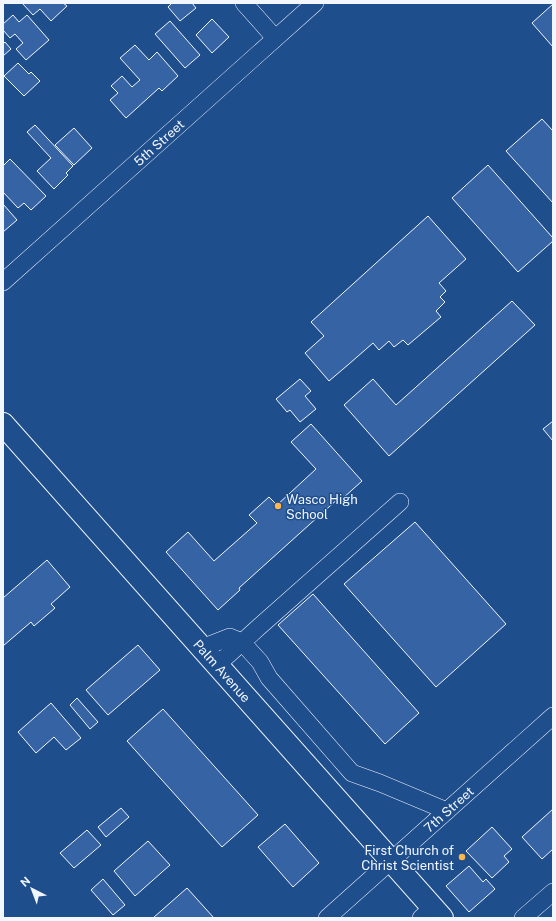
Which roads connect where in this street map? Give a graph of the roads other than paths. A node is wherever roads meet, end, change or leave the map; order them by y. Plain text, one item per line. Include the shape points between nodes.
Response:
1 (244, 3) edge
2 (314, 3) edge
3 (275, 38) junction
4 (3, 282) edge
5 (3, 424) edge
6 (400, 502) dead end
7 (242, 642) junction
8 (202, 648) junction
9 (217, 665) junction
10 (553, 716) edge
11 (447, 811) junction
12 (391, 861) junction
13 (553, 892) edge
14 (432, 915) edge
15 (327, 918) edge
16 (523, 918) edge

1 - 3 street
2 - 3 street, 5th Street
3 - 4 street, 5th Street
5 - 8 main road, Palm Avenue
6 - 7 street
7 - 8 street via 230,637
7 - 9 street
7 - 11 street via 352,773
8 - 9 main road, Palm Avenue
9 - 12 main road, Palm Avenue
10 - 11 street, 7th Street
11 - 12 street, 7th Street
12 - 14 main road, Palm Avenue
12 - 15 street, 7th Street
13 - 16 street

